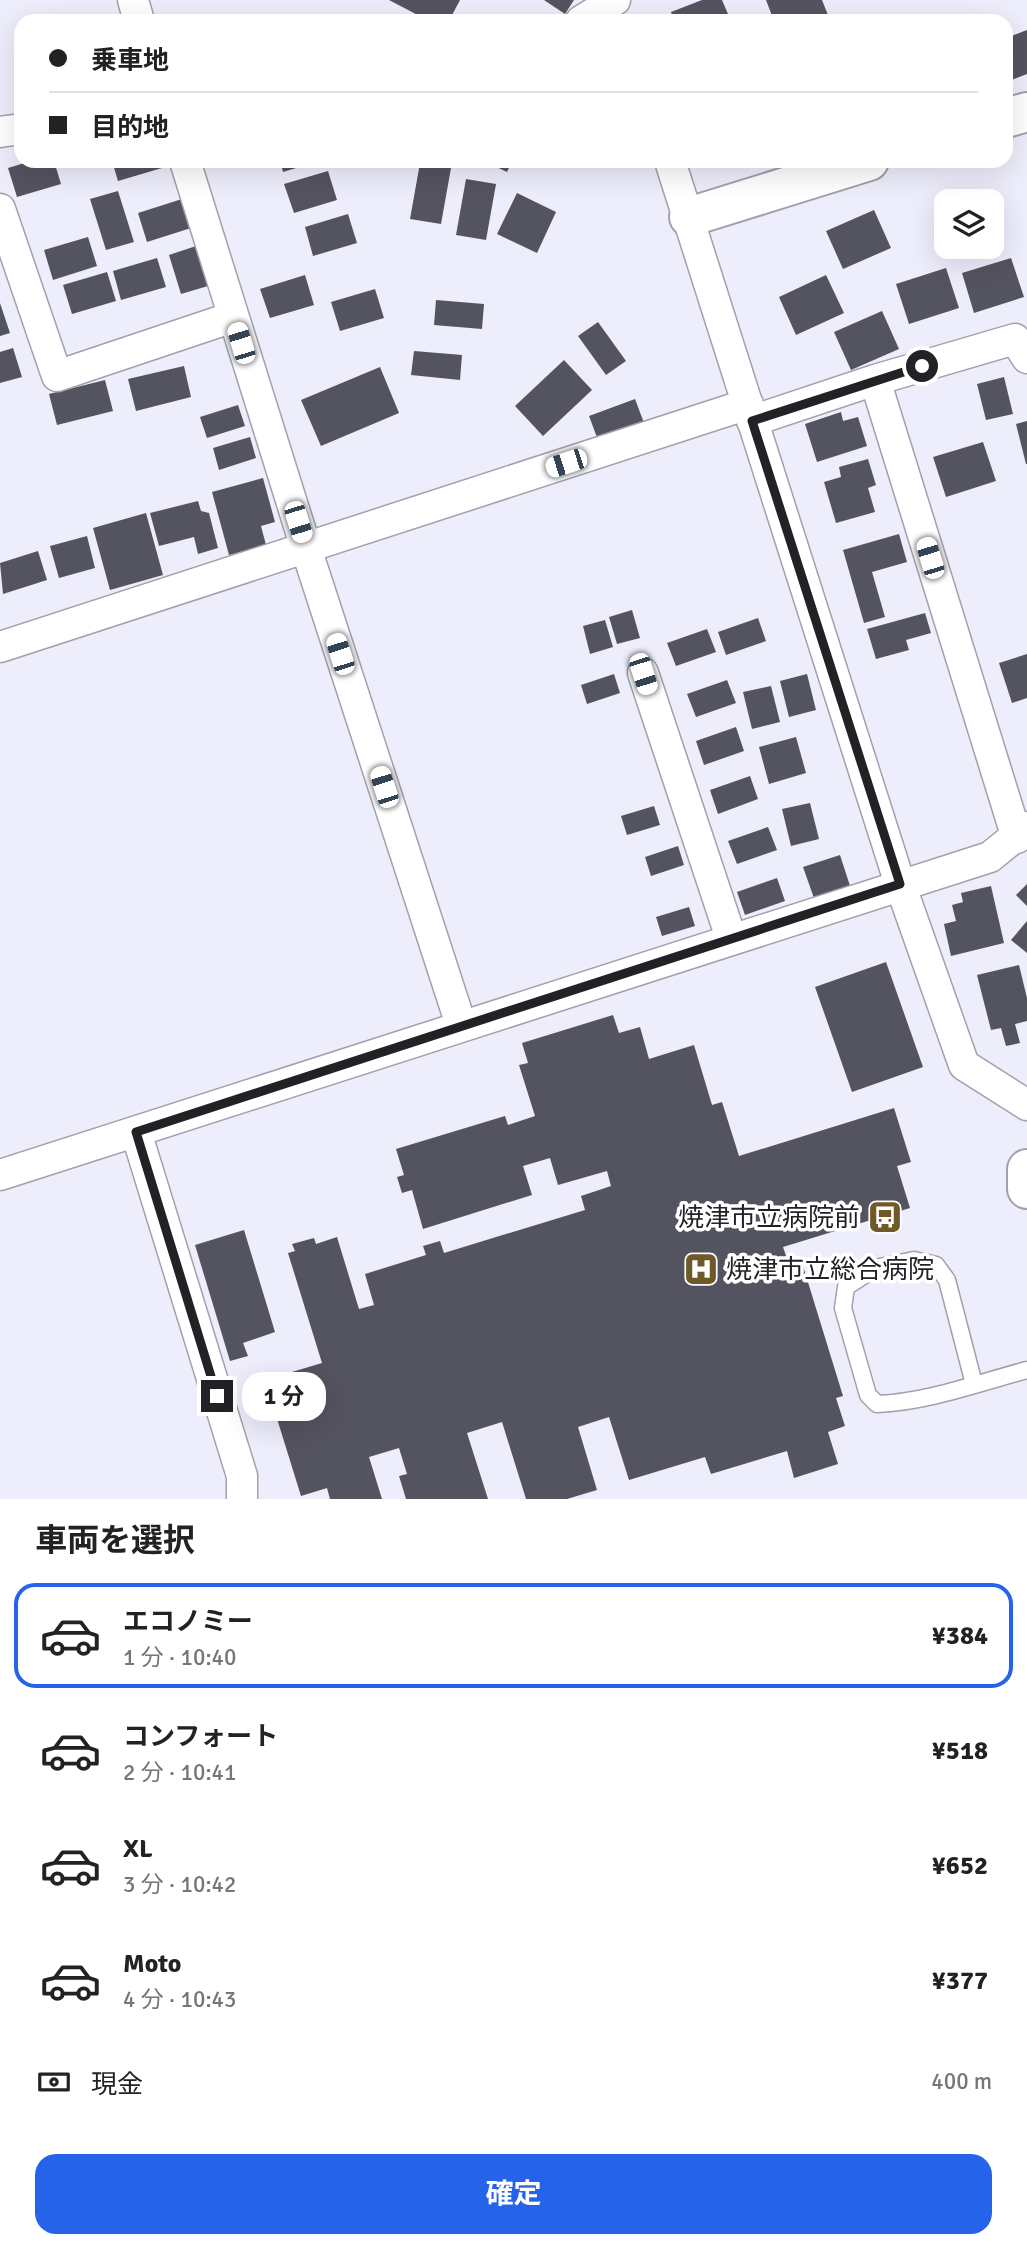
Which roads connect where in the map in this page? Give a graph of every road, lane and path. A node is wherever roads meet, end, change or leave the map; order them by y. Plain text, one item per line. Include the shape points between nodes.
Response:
1 (615, 0) edge
2 (593, 14) edge
3 (187, 168) edge
4 (672, 168) edge
5 (846, 168) edge
6 (0, 209) edge
7 (689, 217) junction
8 (233, 317) junction
9 (1027, 358) edge
10 (875, 380) junction
11 (750, 413) junction
12 (306, 548) junction
13 (0, 647) edge
14 (643, 674) dead end
15 (1022, 833) edge
16 (900, 884) junction
17 (731, 938) junction
18 (461, 1026) junction
19 (1027, 1105) edge
20 (136, 1132) junction
21 (1027, 1169) edge
22 (0, 1175) edge
23 (1027, 1189) edge
24 (1027, 1370) edge
25 (974, 1384) junction
26 (242, 1499) edge

1 - 2 street
3 - 8 street
4 - 7 street
5 - 7 street
6 - 8 street via 57,376
7 - 11 street
8 - 12 street
9 - 10 street via 1015,338
10 - 11 street
10 - 15 street
11 - 12 street
11 - 16 street
12 - 13 street
12 - 18 street
14 - 17 street
15 - 16 street via 990,857
16 - 17 street
16 - 19 street via 964,1065
17 - 18 street
18 - 20 street
20 - 22 street
20 - 26 street via 242,1476
21 - 23 street
24 - 25 lane
25 - 25 lane via 901,1403 877,1404 868,1395 843,1308 846,1287 875,1268 914,1260 936,1265 947,1280

